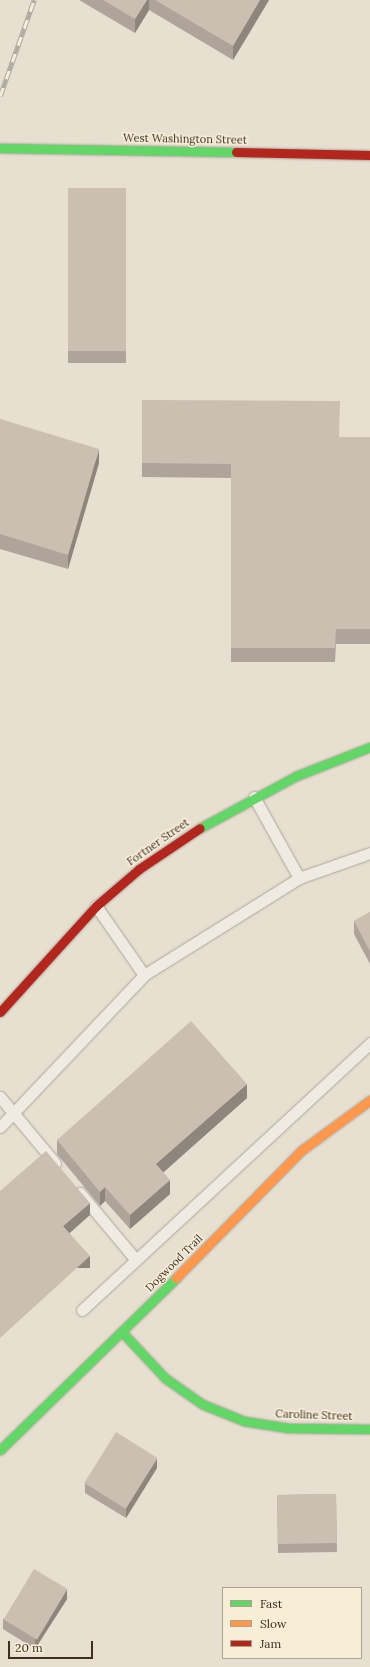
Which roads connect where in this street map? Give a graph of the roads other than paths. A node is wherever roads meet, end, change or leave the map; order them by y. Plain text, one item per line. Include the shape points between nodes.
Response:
1 (0, 148) edge
2 (370, 156) edge
3 (370, 747) edge
4 (254, 797) junction
5 (370, 853) edge
6 (298, 878) junction
7 (96, 906) junction
8 (144, 975) junction
9 (0, 1012) edge
10 (370, 1043) edge
11 (0, 1098) edge
12 (370, 1100) edge
13 (13, 1113) junction
14 (0, 1127) edge
15 (64, 1174) edge
16 (74, 1187) edge
17 (136, 1260) junction
18 (82, 1310) dead end
19 (122, 1332) junction
20 (370, 1429) edge
21 (0, 1450) edge

1 - 2 street, West Washington Street
3 - 4 street, Fortner Street via 296,776
4 - 6 lane
4 - 7 street, Fortner Street via 185,836 139,869
5 - 6 lane
6 - 8 lane
7 - 8 lane
7 - 9 street, Fortner Street
8 - 13 lane
10 - 17 lane
11 - 13 lane
12 - 19 street, Dogwood Trail via 302,1150
13 - 14 lane
13 - 15 lane
16 - 17 lane
17 - 18 lane
19 - 20 street, Caroline Street via 165,1378 202,1404 244,1421 288,1428
19 - 21 street, Dogwood Trail

